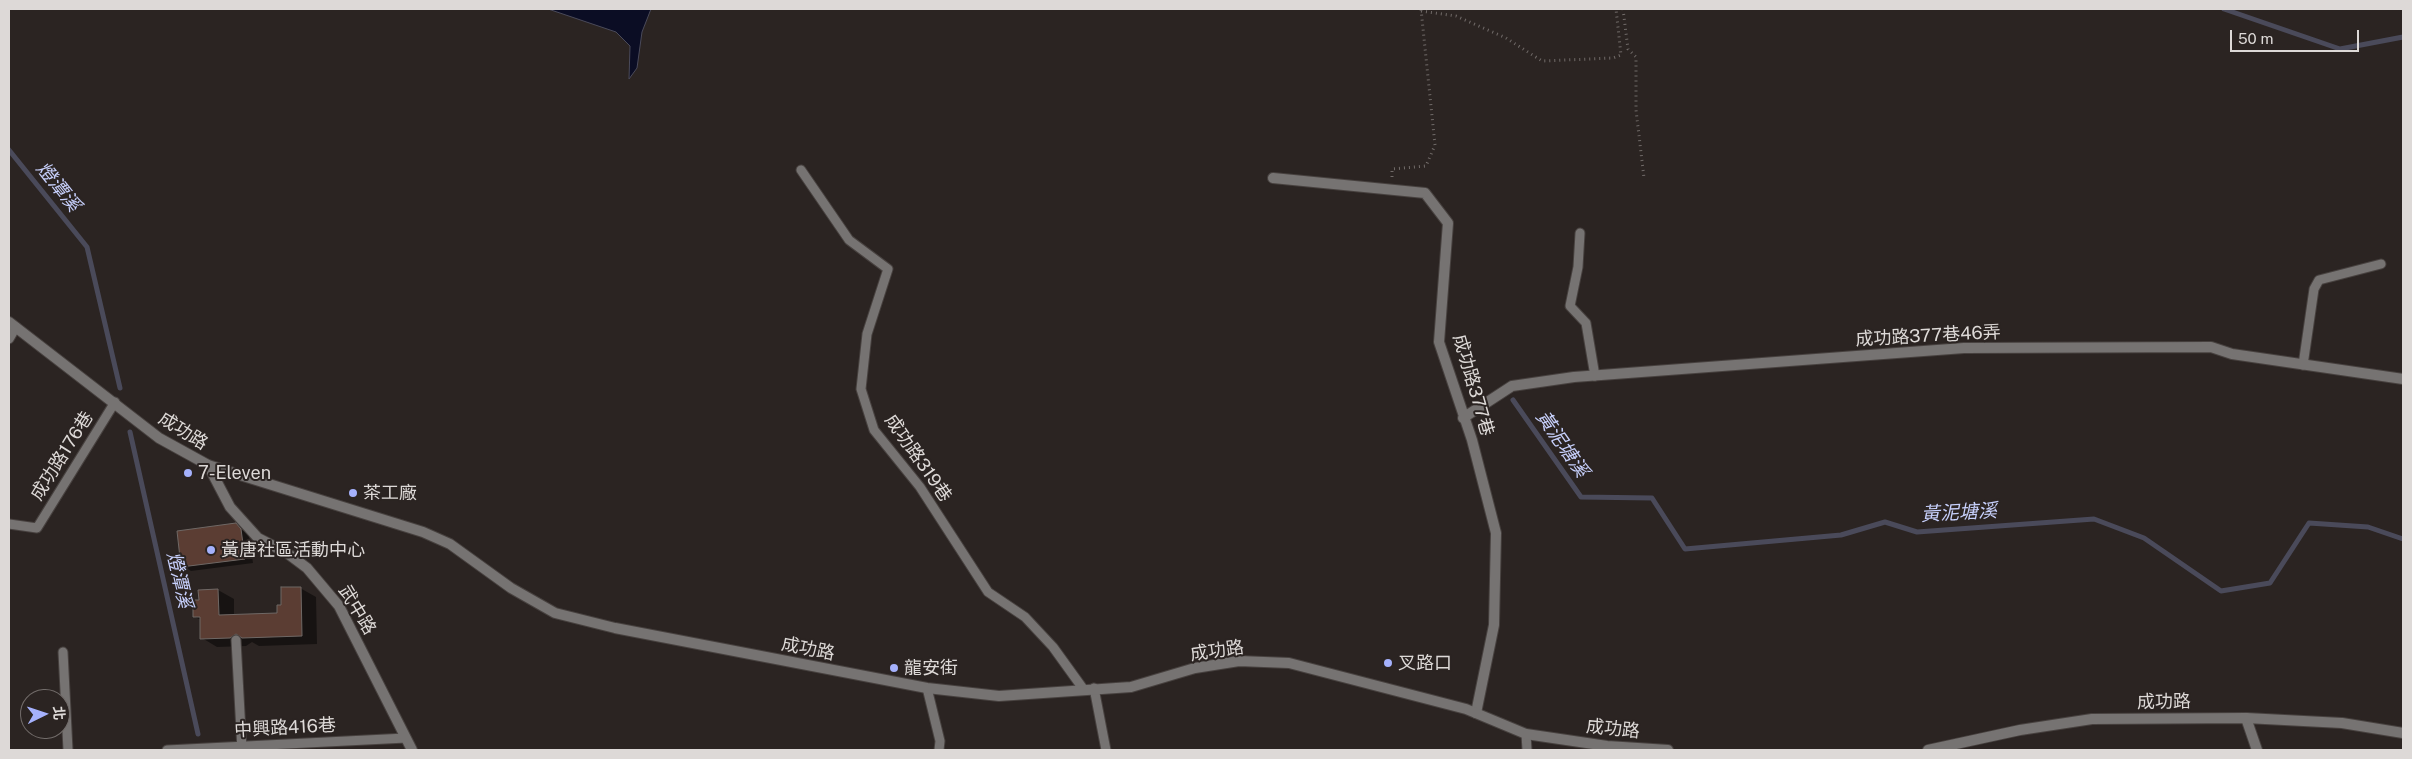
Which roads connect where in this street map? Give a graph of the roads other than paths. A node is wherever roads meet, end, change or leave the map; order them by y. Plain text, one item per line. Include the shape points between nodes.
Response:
1 (801, 170) dead end
2 (1273, 178) dead end
3 (1580, 233) dead end
4 (2381, 264) dead end
5 (12, 325) edge
6 (9, 339) edge
7 (2303, 365) junction
8 (1595, 376) junction
9 (2403, 379) edge
10 (115, 402) junction
11 (1464, 418) junction
12 (208, 465) junction
13 (9, 524) edge
14 (236, 640) dead end
15 (63, 652) dead end
16 (927, 688) junction
17 (1089, 689) junction
18 (1476, 713) junction
19 (2246, 718) junction
20 (2403, 733) edge
21 (1526, 734) junction
22 (406, 738) junction
23 (335, 746) edge
24 (242, 748) edge
25 (1607, 748) edge
26 (68, 750) edge
27 (167, 750) edge
28 (412, 750) edge
29 (940, 750) edge
30 (1106, 750) edge
31 (1527, 750) edge
32 (1668, 750) edge
33 (1928, 750) edge
34 (2257, 750) edge

1 - 17 lane, 成功路319巷 via 850,240 888,269 867,334 861,389 874,430 920,487 988,592 1025,617
2 - 11 street, 成功路377巷 via 1425,193 1448,222 1439,342
3 - 8 lane via 1578,267 1570,306 1586,323
4 - 7 lane via 2319,280 2314,289
5 - 6 lane
5 - 10 street, 成功路
7 - 8 street, 成功路377巷46弄 via 2232,354 2211,347 1964,348
7 - 9 street, 成功路377巷46弄
8 - 11 street, 成功路377巷46弄 via 1512,386
10 - 12 street, 成功路 via 160,438
10 - 13 lane, 成功路176巷 via 37,528
11 - 18 street, 成功路377巷 via 1496,533 1494,625
12 - 16 street, 成功路 via 423,532 450,544 511,588 555,613 615,628
12 - 22 street, 武中路 via 230,507 258,538 307,568 339,606
14 - 24 lane
15 - 26 lane
16 - 17 street, 成功路 via 1000,696
16 - 29 lane
17 - 18 street, 成功路 via 1131,687 1195,668 1239,661 1289,663
17 - 30 lane
18 - 21 street, 成功路
19 - 20 street, 成功路 via 2342,723
19 - 33 street, 成功路 via 2092,719 2020,730
19 - 34 street
21 - 25 street, 成功路
21 - 31 lane
22 - 23 lane, 中興路416巷
22 - 28 street, 武中路
23 - 24 lane, 中興路416巷
24 - 27 lane, 中興路416巷
25 - 32 street, 成功路

